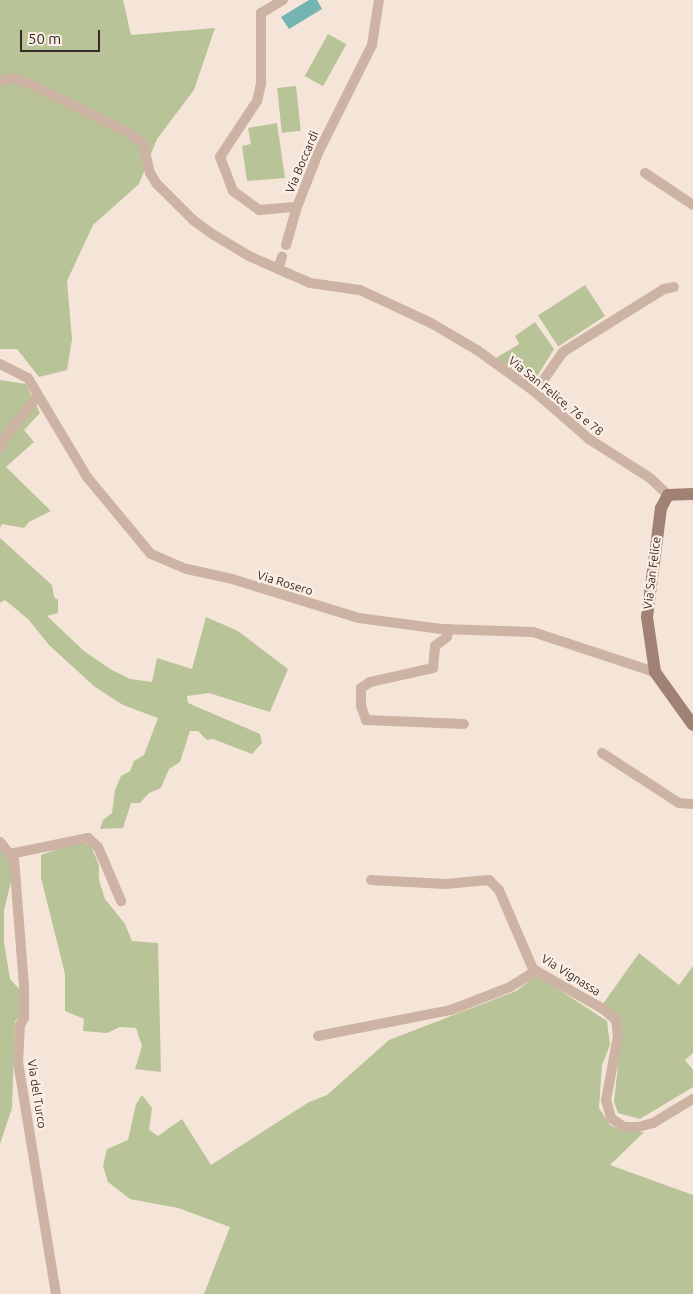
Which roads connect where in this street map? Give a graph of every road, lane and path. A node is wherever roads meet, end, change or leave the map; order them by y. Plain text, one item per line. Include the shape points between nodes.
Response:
1 (283, 0) edge
2 (379, 0) edge
3 (0, 81) edge
4 (645, 173) dead end
5 (693, 205) edge
6 (297, 207) junction
7 (286, 245) dead end
8 (282, 257) dead end
9 (278, 269) junction
10 (674, 287) dead end
11 (0, 364) edge
12 (535, 392) junction
13 (38, 396) junction
14 (0, 449) edge
15 (668, 494) junction
16 (693, 494) edge
17 (449, 629) junction
18 (655, 672) junction
19 (464, 724) dead end
20 (693, 725) edge
21 (602, 753) dead end
22 (693, 804) edge
23 (0, 842) edge
24 (10, 854) junction
25 (371, 880) dead end
26 (120, 901) dead end
27 (536, 971) junction
28 (318, 1036) dead end
29 (693, 1099) edge
30 (56, 1294) edge

1 - 6 street, Via Boccardi via 261,13 261,84 257,101 220,157 233,191 260,210
2 - 6 street, Via Boccardi via 372,45 318,154
3 - 9 street, Via San Felice, 76 e 78 via 12,78 26,82 127,132 143,143 150,173 157,184 193,220 249,256
4 - 5 street
6 - 7 street
8 - 9 street
9 - 12 street, Via San Felice, 76 e 78 via 310,283 360,290 380,297 476,350
10 - 12 street via 664,289 563,352
11 - 13 street, Via Rosero via 28,378
12 - 15 street, Via San Felice, 76 e 78 via 589,439 650,478
13 - 14 street via 5,437
13 - 17 street, Via Rosero via 87,477 151,554 187,569 232,579 359,618
15 - 16 street
15 - 18 street, Via San Felice via 661,508 646,617
17 - 18 street, Via Rosero via 533,632
17 - 19 street via 447,637 435,646 433,668 370,682 361,688 361,706 366,720
18 - 20 street, Via San Felice
21 - 22 street via 678,803
23 - 24 street, Via del Turco
24 - 26 street via 88,838 98,846
24 - 30 street, Via del Turco via 14,859 24,987 18,1062
25 - 27 street, Via Vignassa via 444,884 489,880 499,890 515,932
27 - 28 street via 510,987 451,1010
27 - 29 street, Via Vignassa via 603,1009 616,1020 618,1036 606,1100 611,1118 624,1127 638,1127 653,1123

